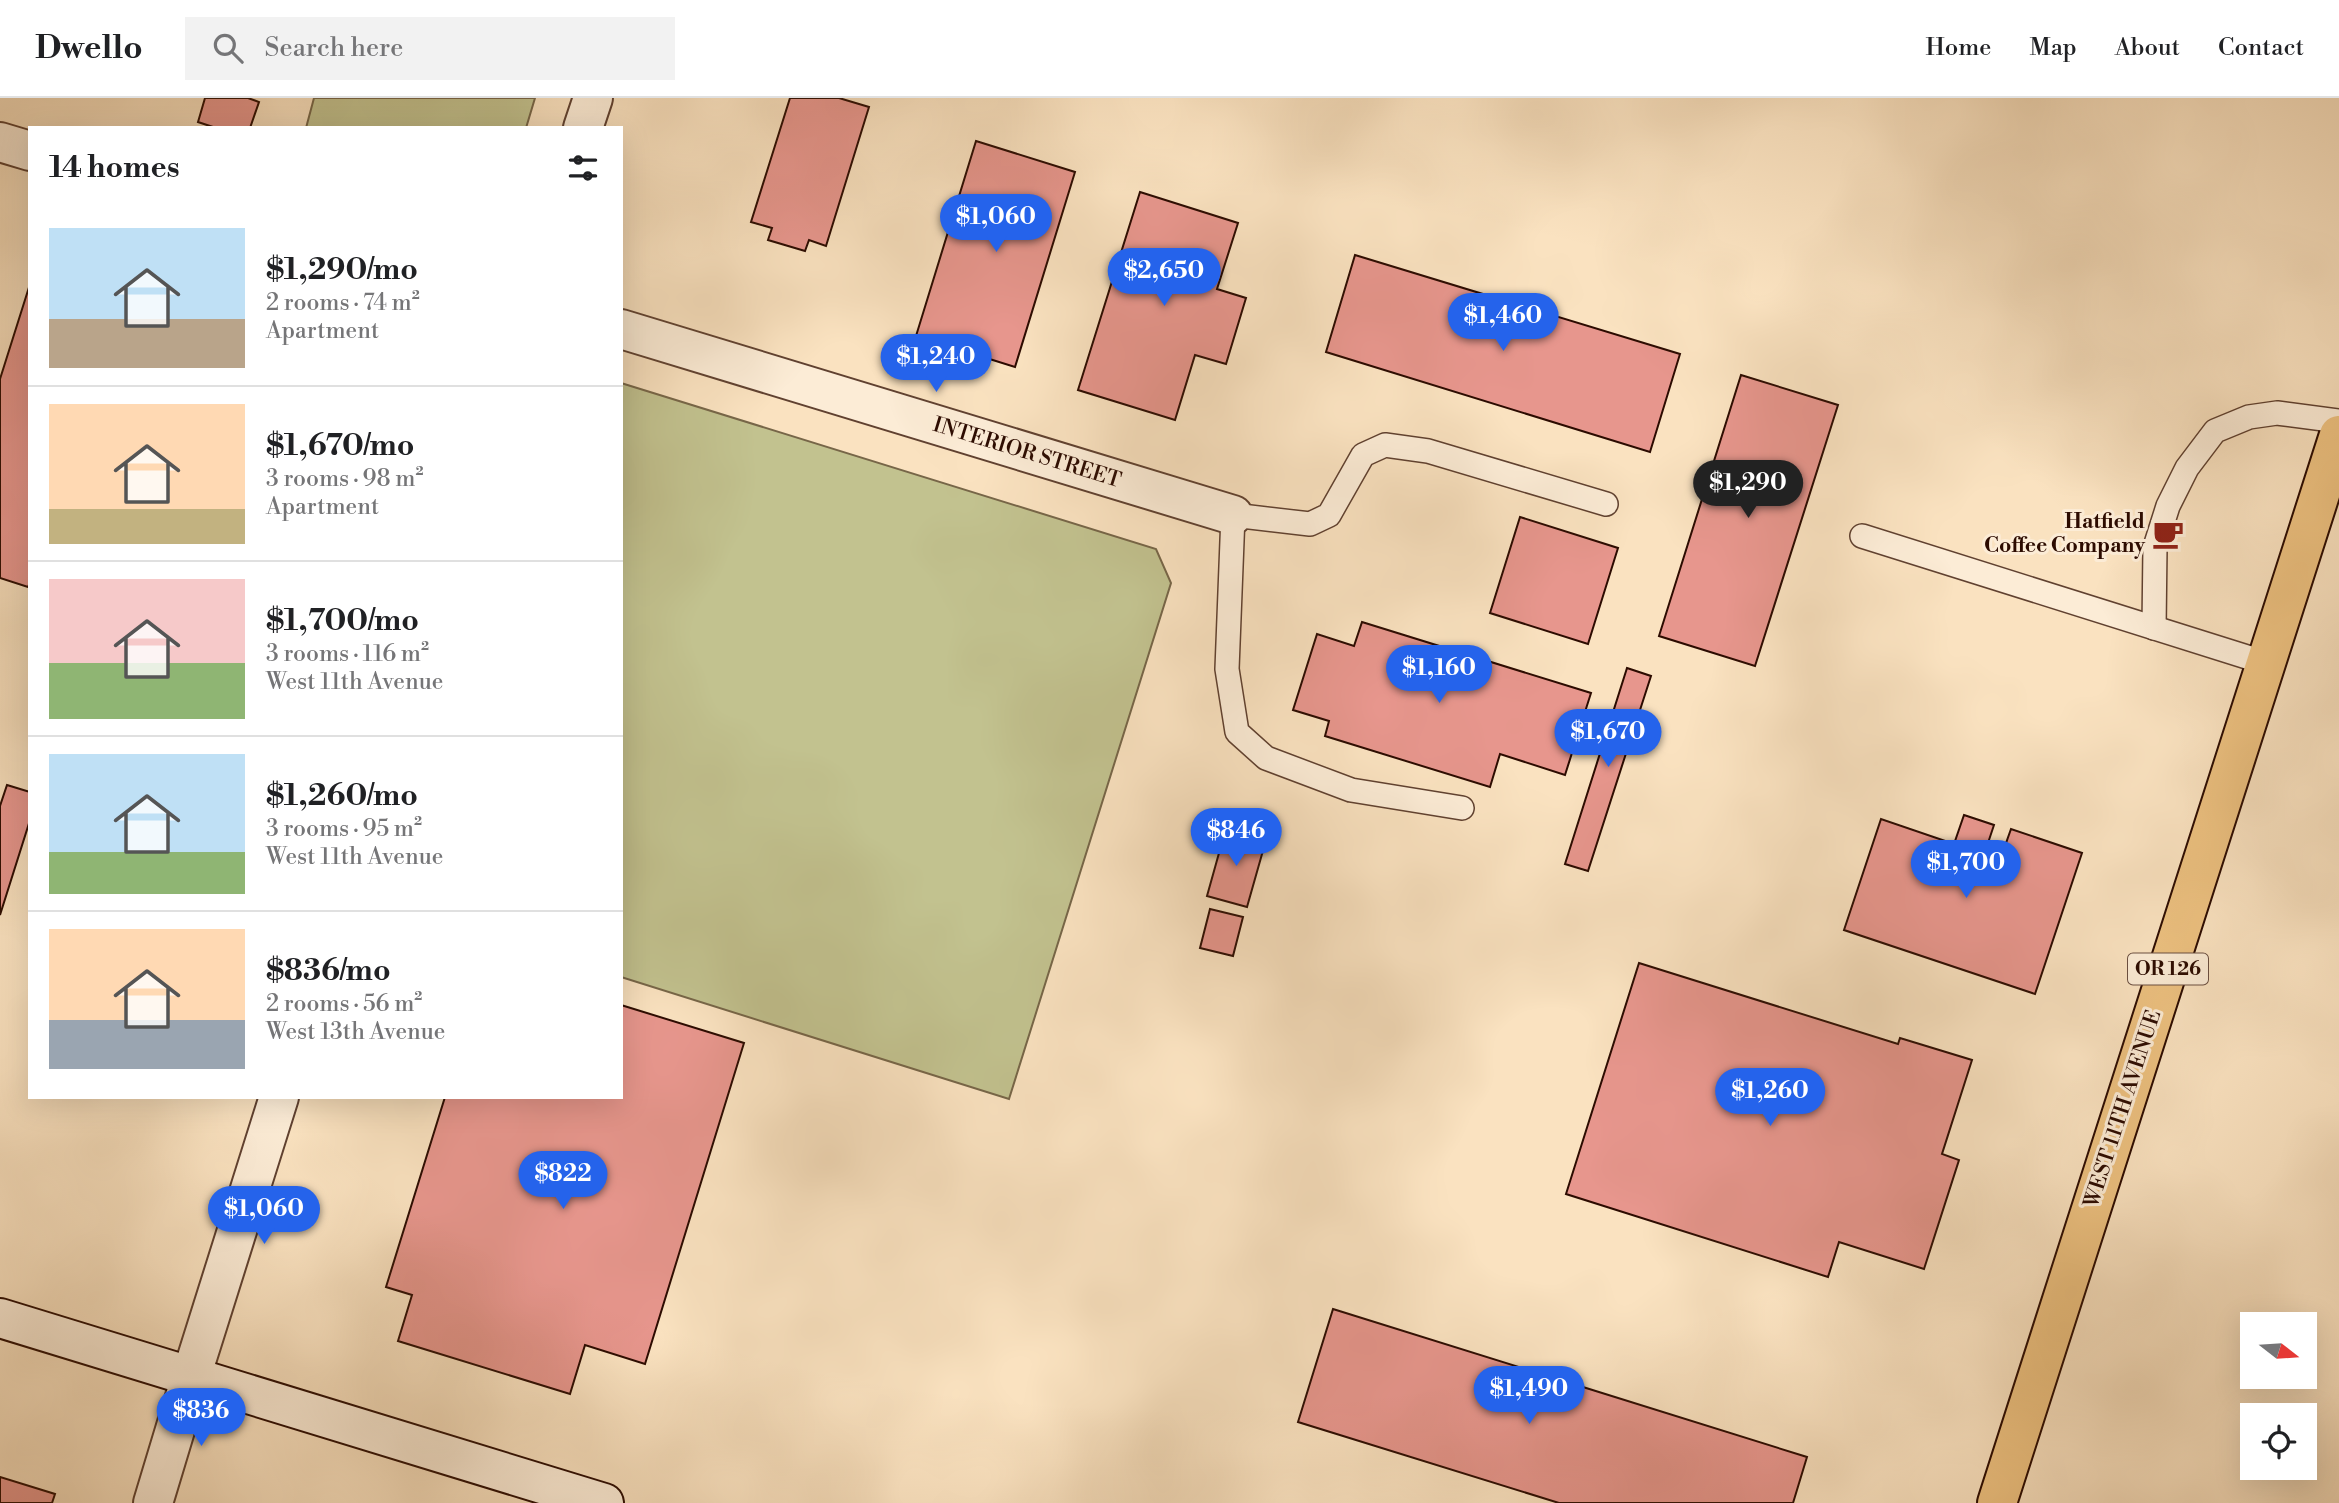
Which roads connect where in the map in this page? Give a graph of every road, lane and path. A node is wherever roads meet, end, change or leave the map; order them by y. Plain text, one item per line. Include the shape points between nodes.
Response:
1 (593, 98) edge
2 (584, 126) edge
3 (0, 142) edge
4 (28, 150) edge
5 (623, 329) edge
6 (2339, 421) edge
7 (2339, 435) edge
8 (2332, 483) edge
9 (1606, 503) dead end
10 (1233, 515) junction
11 (1862, 536) dead end
12 (2154, 628) junction
13 (2266, 663) junction
14 (1462, 808) dead end
15 (278, 1099) edge
16 (0, 1318) edge
17 (191, 1377) junction
18 (153, 1503) edge
19 (604, 1503) edge
20 (1997, 1503) edge

1 - 2 street
3 - 4 street
5 - 10 street, INTERIOR STREET
6 - 12 lane via 2277,413 2249,417 2216,432 2187,468 2168,506 2155,548
7 - 8 main road, WEST 11TH AVENUE / OR 126
8 - 13 main road, WEST 11TH AVENUE / OR 126
9 - 10 lane via 1428,451 1385,445 1363,455 1329,515 1310,524
10 - 14 lane via 1227,669 1237,732 1266,758 1351,790
11 - 12 lane
12 - 13 lane
13 - 20 main road, WEST 11TH AVENUE / OR 126
15 - 17 street
16 - 17 street
17 - 18 street
17 - 19 street

